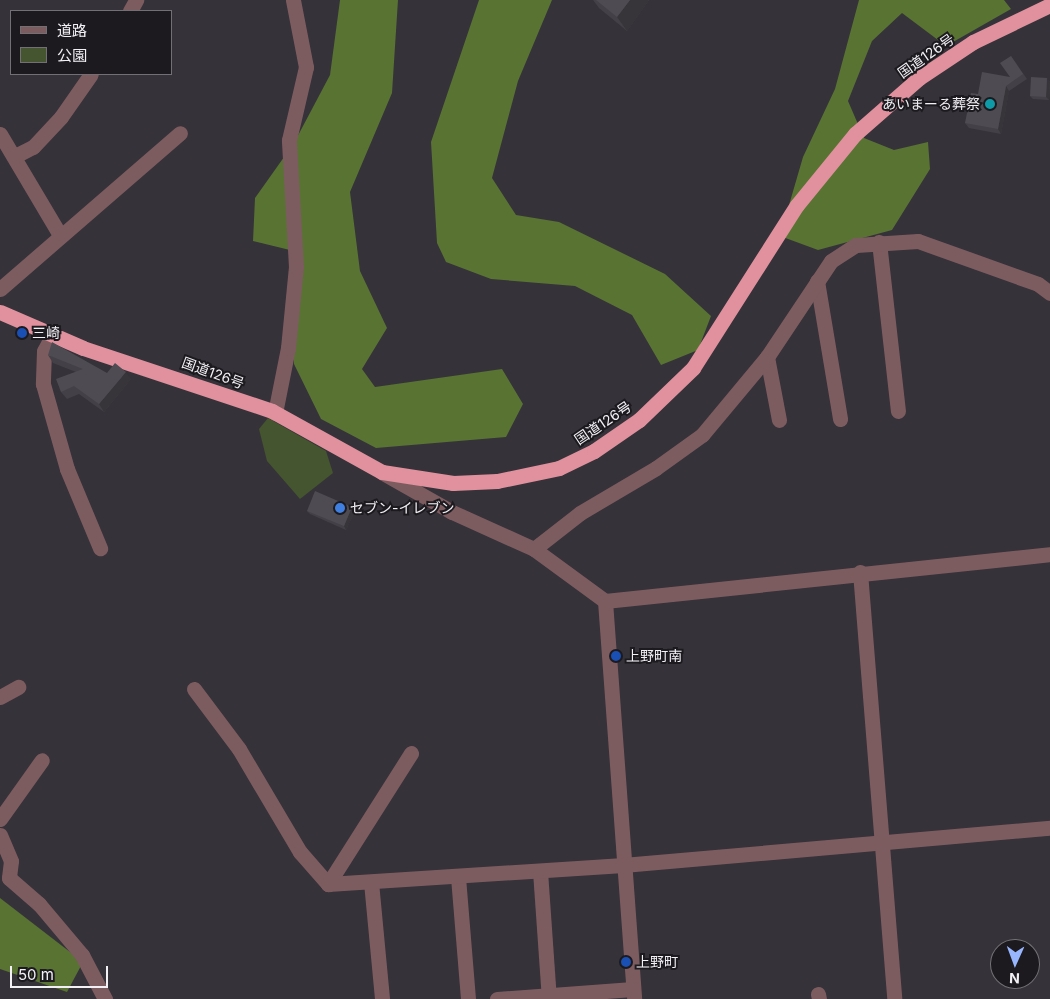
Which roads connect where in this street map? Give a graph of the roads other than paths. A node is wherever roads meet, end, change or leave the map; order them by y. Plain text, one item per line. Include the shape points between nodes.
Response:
1 (293, 0) edge
2 (1050, 5) edge
3 (90, 75) edge
4 (180, 133) dead end
5 (0, 134) edge
6 (15, 156) junction
7 (60, 235) junction
8 (879, 242) junction
9 (817, 281) junction
10 (0, 289) edge
11 (1050, 293) edge
12 (0, 312) edge
13 (52, 336) junction
14 (767, 357) junction
15 (898, 411) dead end
16 (275, 413) junction
17 (840, 419) dead end
18 (779, 420) dead end
19 (382, 472) junction
20 (100, 548) dead end
21 (534, 549) junction
22 (1050, 554) edge
23 (860, 572) junction
24 (605, 601) junction
25 (18, 686) dead end
26 (194, 689) dead end
27 (0, 697) edge
28 (412, 754) dead end
29 (42, 760) dead end
30 (0, 819) edge
31 (1050, 828) edge
32 (0, 834) edge
33 (882, 842) junction
34 (623, 865) junction
35 (540, 871) junction
36 (458, 876) junction
37 (371, 882) junction
38 (328, 884) junction
39 (634, 994) edge
40 (549, 997) edge
41 (104, 999) edge
42 (382, 999) edge
43 (468, 999) edge
44 (497, 999) edge
45 (894, 999) edge

1 - 16 street via 306,67 289,140 296,267 288,348
2 - 19 highway, 国道126号 via 973,42 919,78 855,134 797,205 693,368 639,420 594,451 559,468 497,481 453,483
3 - 6 street via 61,117 33,147
4 - 7 street
5 - 6 street
6 - 7 street
7 - 10 street
8 - 9 street via 856,245 831,261
8 - 11 street via 918,241 1038,284
8 - 15 street
9 - 14 street
9 - 17 street
12 - 13 highway, 国道126号
13 - 16 highway, 国道126号
13 - 20 street via 44,350 43,384 67,469
14 - 18 street
14 - 21 street via 702,434 656,468 580,513
16 - 19 highway, 国道126号
19 - 21 street via 452,512
21 - 24 street
22 - 23 street
23 - 24 street
23 - 33 street
24 - 34 street
25 - 27 street
26 - 38 street via 238,749 300,852
28 - 38 street
29 - 30 street
31 - 33 street
32 - 41 street via 9,853 9,878 39,904 82,955
33 - 34 street
33 - 45 street
34 - 35 street
34 - 39 street
35 - 36 street
35 - 40 street
36 - 37 street
36 - 43 street
37 - 38 street
37 - 42 street
39 - 40 street
40 - 44 street

